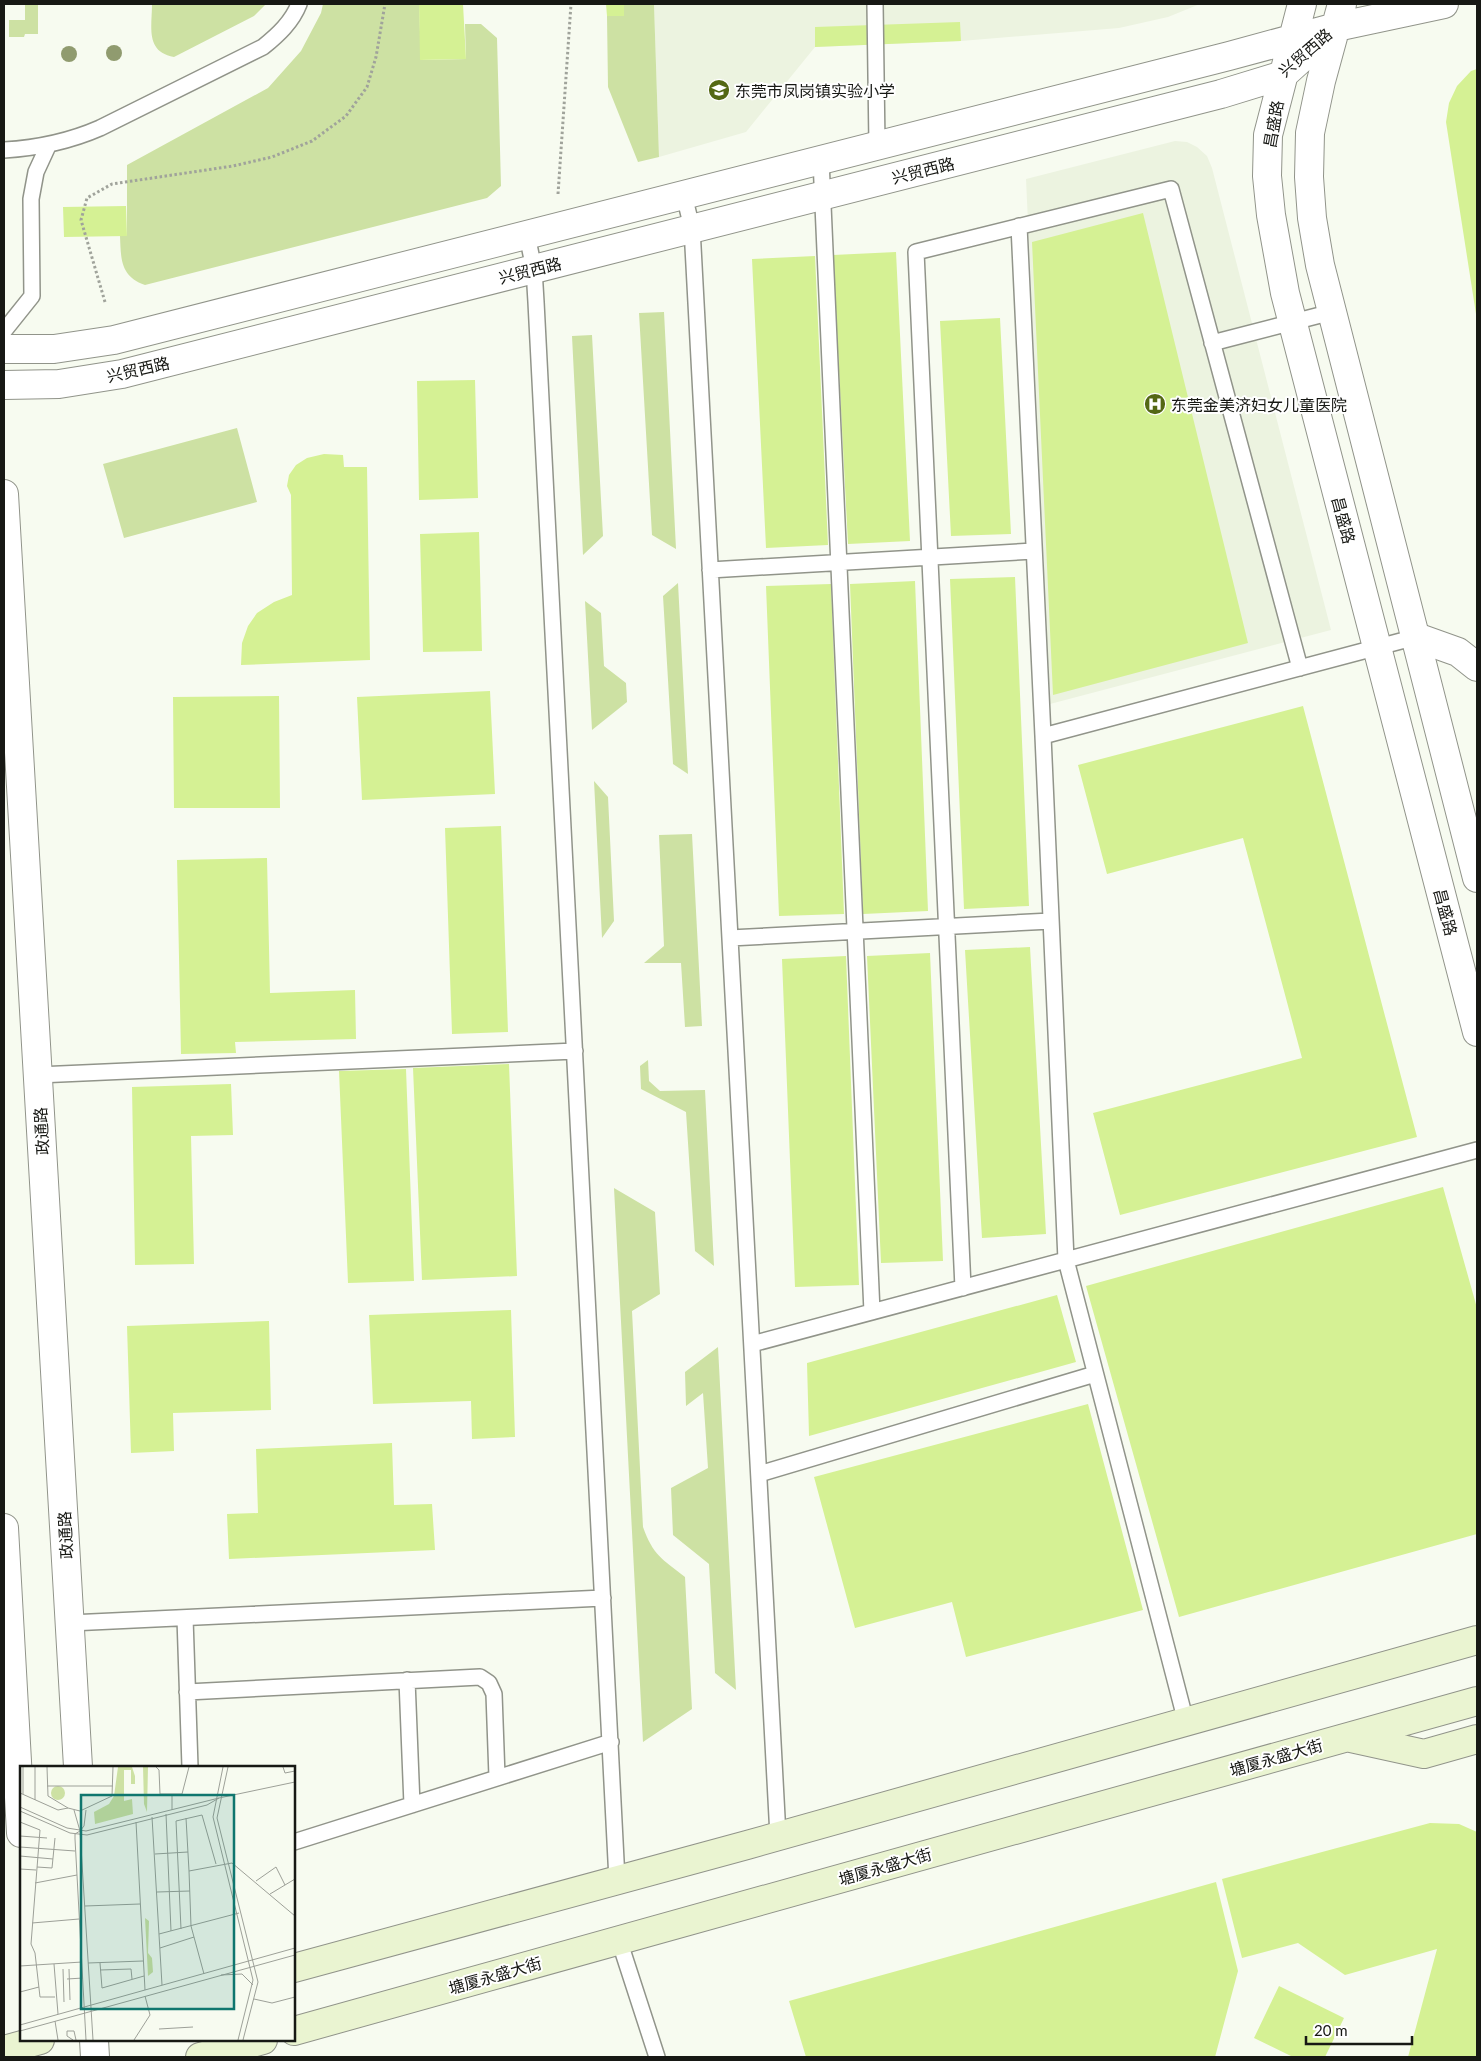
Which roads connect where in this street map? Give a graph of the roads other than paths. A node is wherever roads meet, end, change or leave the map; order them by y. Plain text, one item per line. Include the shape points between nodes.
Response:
1 (299, 4) edge
2 (875, 4) edge
3 (1302, 4) edge
4 (1444, 4) edge
5 (1339, 15) edge
6 (1293, 38) junction
7 (1283, 75) junction
8 (878, 145) junction
9 (48, 146) junction
10 (4, 150) edge
11 (821, 160) junction
12 (684, 195) junction
13 (823, 195) junction
14 (1018, 226) junction
15 (692, 228) junction
16 (527, 235) junction
17 (534, 269) junction
18 (1332, 312) junction
19 (1293, 322) junction
20 (4, 331) edge
21 (1212, 343) junction
22 (4, 349) edge
23 (4, 385) edge
24 (4, 494) edge
25 (1034, 551) junction
26 (930, 557) junction
27 (839, 562) junction
28 (710, 570) junction
29 (1416, 638) junction
30 (1378, 648) junction
31 (1477, 667) edge
32 (1300, 668) junction
33 (1042, 736) junction
34 (1477, 878) edge
35 (1051, 921) junction
36 (947, 926) junction
37 (855, 931) junction
38 (730, 938) junction
39 (1477, 1032) edge
40 (575, 1051) junction
41 (38, 1075) junction
42 (1477, 1150) edge
43 (1066, 1260) junction
44 (963, 1288) junction
45 (872, 1312) junction
46 (752, 1344) junction
47 (1095, 1374) junction
48 (759, 1474) junction
49 (4, 1528) edge
50 (603, 1598) junction
51 (6, 1614) edge
52 (185, 1618) junction
53 (70, 1623) junction
54 (1477, 1640) edge
55 (407, 1680) junction
56 (187, 1692) junction
57 (1477, 1701) edge
58 (1186, 1722) junction
59 (1348, 1737) junction
60 (1477, 1739) edge
61 (611, 1742) junction
62 (78, 1766) edge
63 (190, 1766) edge
64 (11, 1767) edge
65 (497, 1777) junction
66 (412, 1805) junction
67 (20, 1826) edge
68 (778, 1836) junction
69 (295, 1842) edge
70 (616, 1880) junction
71 (619, 1940) junction
72 (295, 1968) edge
73 (295, 2031) edge
74 (94, 2041) edge
75 (259, 2041) edge
76 (35, 2045) edge
77 (4, 2050) edge
78 (95, 2057) edge
79 (200, 2057) edge
80 (657, 2057) edge

1 - 9 lane via 281,32 262,47 100,128
2 - 8 lane
3 - 6 street, 昌盛路
4 - 5 street
5 - 6 street, 兴贸西路
5 - 7 street, 兴贸西路
5 - 18 street via 1310,133 1312,218
6 - 7 street, 昌盛路
6 - 8 street, 兴贸西路
7 - 13 street, 兴贸西路 via 1221,94
7 - 19 street, 昌盛路 via 1268,135 1268,176 1271,215
8 - 11 street, 兴贸西路
9 - 10 lane
9 - 20 lane via 36,172 31,199 32,296
11 - 12 street, 兴贸西路
11 - 13 lane
12 - 15 lane
12 - 16 street, 兴贸西路
13 - 15 street, 兴贸西路
13 - 27 lane
14 - 21 lane via 1171,189
14 - 25 lane
14 - 26 lane via 916,252
15 - 17 street, 兴贸西路
15 - 28 lane
16 - 17 lane
16 - 22 street, 兴贸西路 via 114,340 54,349
17 - 23 street, 兴贸西路 via 122,374 59,384
17 - 40 lane
18 - 19 lane
18 - 29 street
19 - 21 lane
19 - 30 street, 昌盛路
21 - 32 lane
24 - 41 street, 政通路
25 - 26 lane
25 - 33 lane
26 - 27 lane
26 - 36 lane
27 - 28 lane
27 - 37 lane
28 - 38 lane
29 - 30 lane
29 - 31 street via 1458,652
29 - 34 street
30 - 32 lane
30 - 39 street, 昌盛路
32 - 33 lane
33 - 35 lane
35 - 36 lane
35 - 43 lane
36 - 37 lane
36 - 44 lane
37 - 38 lane
37 - 45 lane
38 - 46 lane
40 - 41 lane
40 - 50 lane
41 - 53 street, 政通路
42 - 43 lane
43 - 44 lane
43 - 47 lane
44 - 45 lane
45 - 46 lane
46 - 48 lane
47 - 48 lane
47 - 58 lane
48 - 68 lane
49 - 51 street
50 - 52 lane
50 - 61 lane
51 - 64 street
52 - 53 lane
52 - 56 lane
53 - 62 street, 政通路
54 - 58 main road
55 - 56 lane
55 - 65 lane via 480,1677 488,1683 494,1694
55 - 66 lane
56 - 63 lane
57 - 59 main road, 塘厦永盛大街
58 - 68 main road
59 - 60 main road via 1424,1754
59 - 71 main road, 塘厦永盛大街
61 - 65 lane
61 - 70 lane
64 - 67 street
65 - 66 lane
66 - 69 lane
68 - 70 main road
70 - 72 main road
71 - 73 main road, 塘厦永盛大街
71 - 80 lane
74 - 78 street
75 - 79 main road
76 - 77 main road

